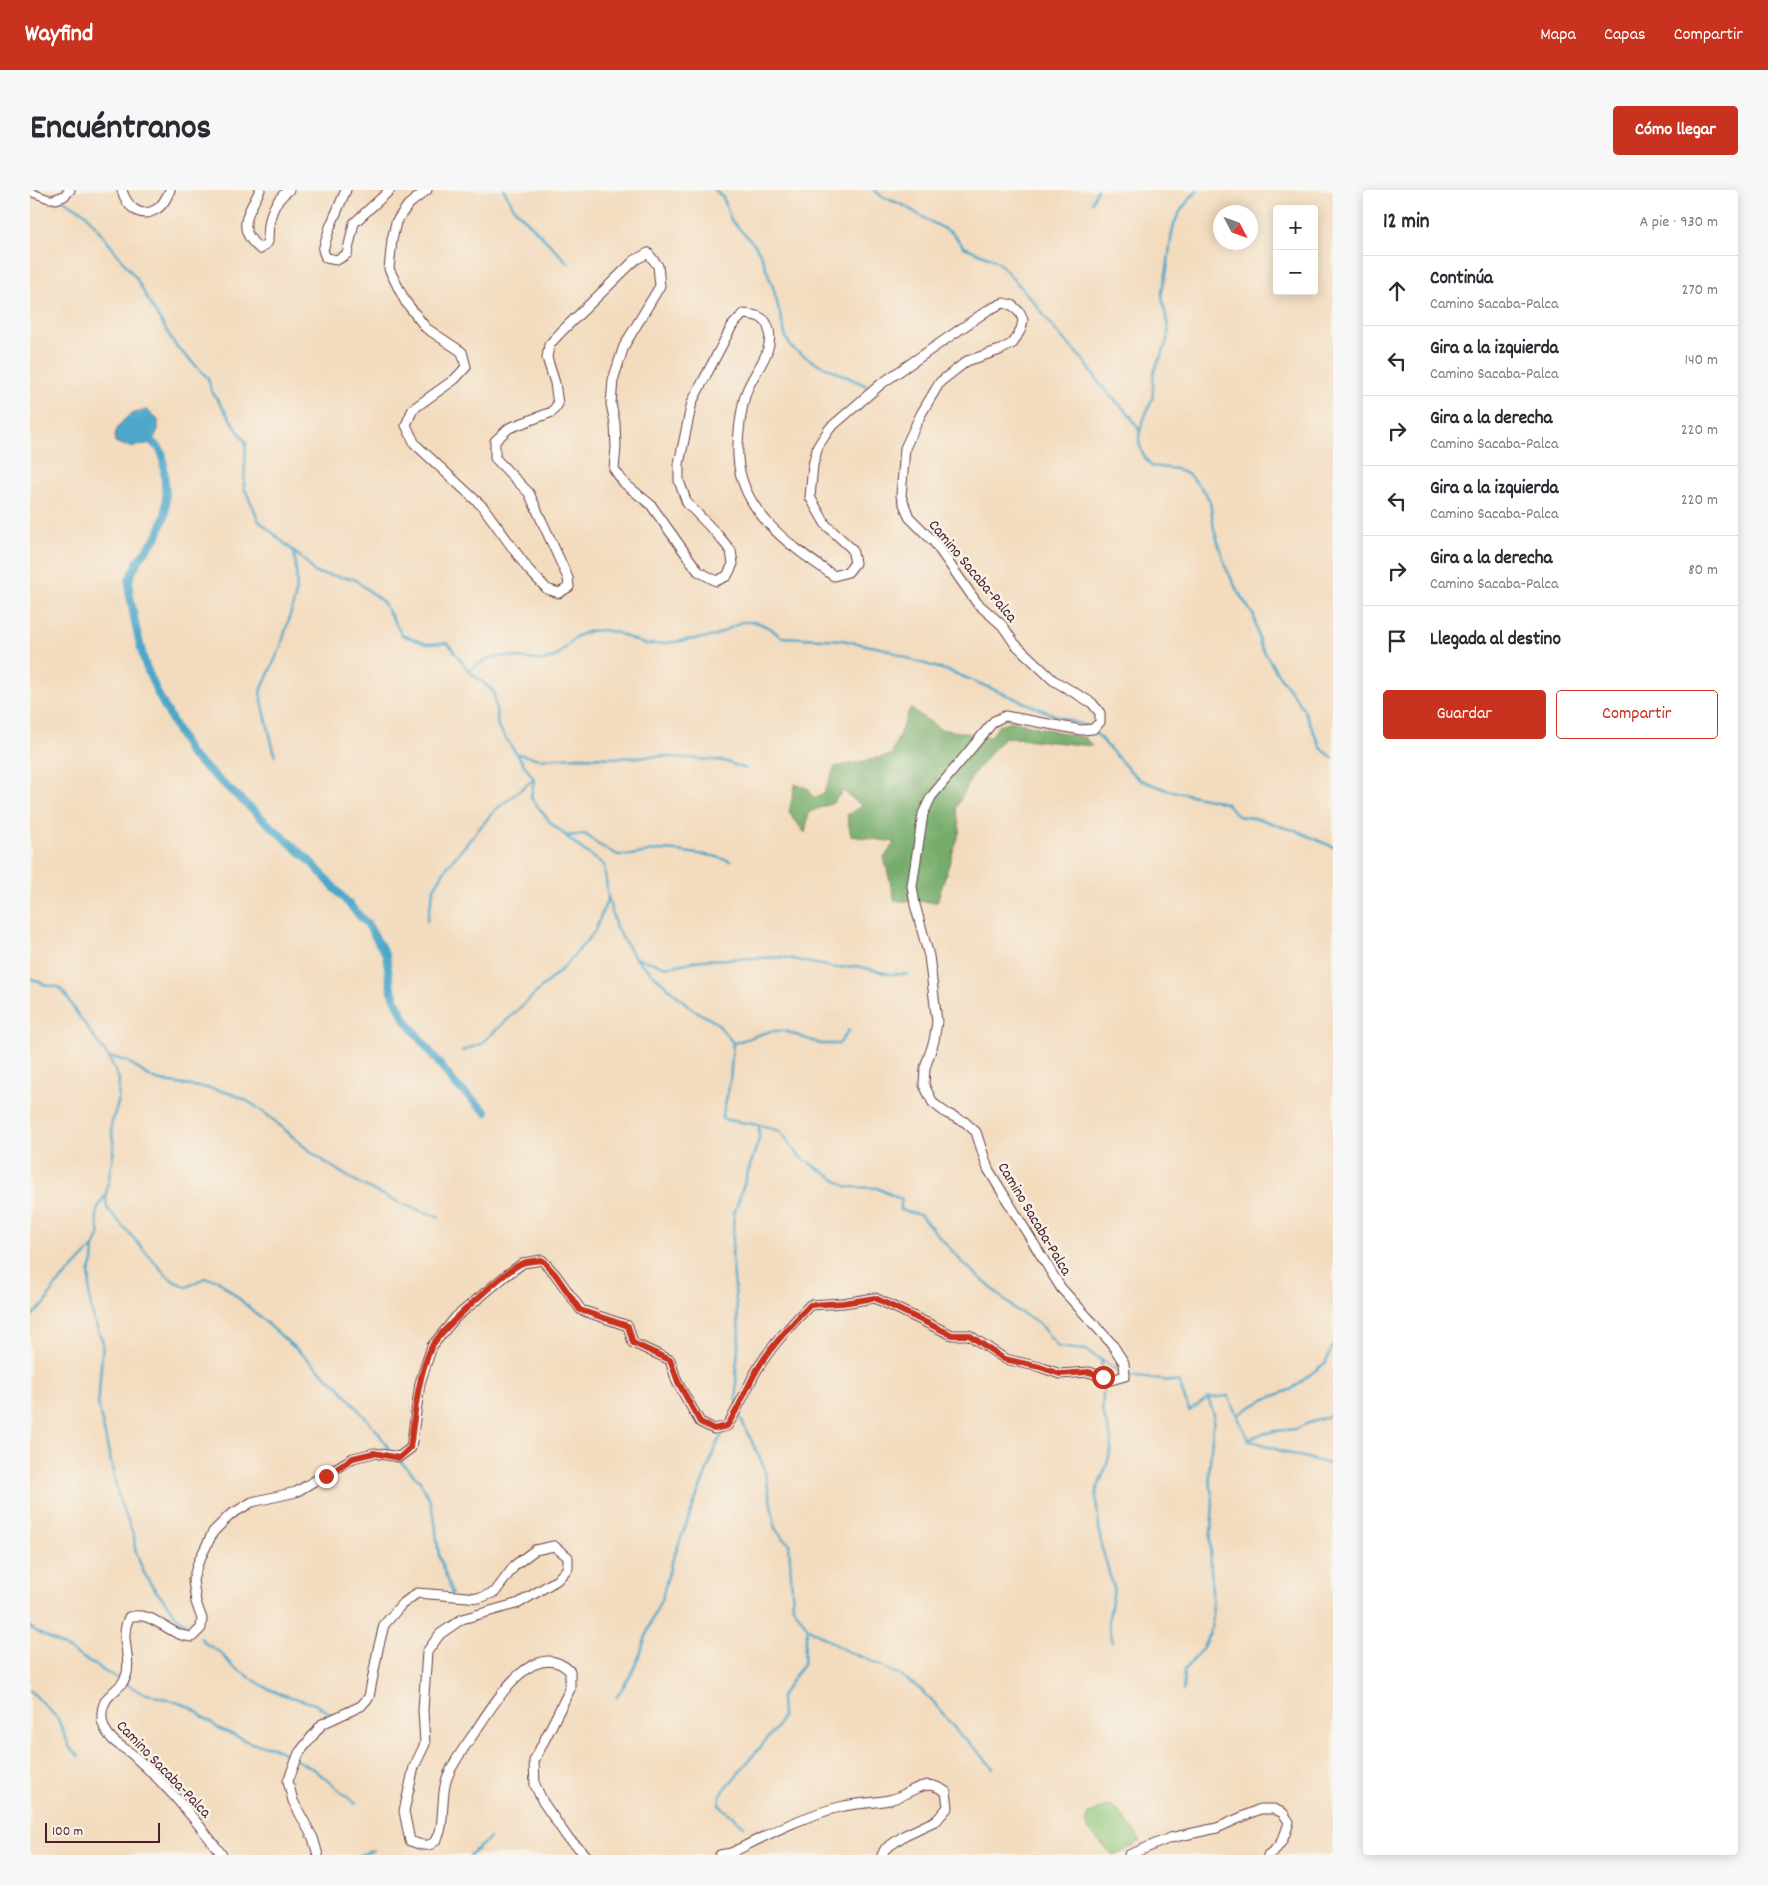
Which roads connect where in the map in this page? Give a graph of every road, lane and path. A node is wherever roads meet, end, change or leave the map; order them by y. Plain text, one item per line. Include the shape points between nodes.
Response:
1 (122, 190) edge
2 (170, 190) edge
3 (260, 190) edge
4 (289, 190) edge
5 (346, 190) edge
6 (390, 190) edge
7 (427, 190) edge
8 (30, 192) edge
9 (64, 195) edge
10 (222, 1855) edge
11 (318, 1855) edge
12 (586, 1855) edge
13 (720, 1855) edge
14 (882, 1855) edge
15 (1128, 1855) edge
16 (1268, 1855) edge

1 - 2 street via 124,198 139,213 156,210
3 - 4 street via 248,216 246,231 249,240 260,249 268,242 268,223 279,197
5 - 6 street via 323,250 326,258 337,260 347,254 354,223
7 - 10 street, Camino Sacaba-Palca via 408,205 396,222 389,269 405,301 426,328 462,352 466,367 413,409 406,425 415,444 484,507 528,569 547,589 559,593 569,587 565,570 529,493 495,458 495,441 509,428 552,412 558,404 547,358 549,345 635,260 648,253 658,266 660,286 624,346 614,380 611,404 615,423 614,469 624,483 652,505 698,571 716,581 727,576 733,564 730,551 686,503 679,481 679,464 692,402 732,326 744,314 758,315 767,323 771,338 764,360 746,393 739,430 738,456 742,480 750,502 762,517 786,540 834,576 848,572 855,563 852,549 826,525 810,497 818,446 830,428 881,384 988,310 1003,303 1012,305 1020,313 1023,320 1021,329 1013,343 967,361 940,382 905,448 900,496 909,517 934,542 977,603 1053,680 1092,703 1100,713 1100,722 1093,729 1081,730 1005,716 994,721 931,797 923,814 912,886 929,956 937,1022 924,1068 924,1085 933,1104 976,1132 988,1169 1061,1288 1112,1344 1124,1363 1125,1376 1110,1380 1089,1372 1060,1374 1004,1359 969,1335 952,1335 875,1298 810,1305 778,1338 727,1426 714,1429 700,1422 670,1360 633,1343 628,1326 580,1310 542,1260 523,1263 456,1317 432,1346 420,1383 410,1448 399,1458 374,1453 353,1458 296,1492 252,1502 230,1514 213,1532 198,1563 193,1580 202,1619 201,1628 192,1637 179,1634 155,1620 137,1615 129,1617 124,1643 128,1668 123,1683 108,1695 101,1712 103,1726 113,1740 134,1755 194,1816
8 - 9 street via 49,199
11 - 12 street via 293,1800 288,1781 300,1753 322,1724 361,1706 369,1697 384,1625 401,1605 417,1593 480,1598 496,1592 515,1565 534,1550 554,1546 568,1556 568,1568 557,1580 519,1603 462,1619 440,1634 427,1652 424,1744 414,1767 404,1812 410,1841 426,1846 435,1842 442,1831 441,1809 446,1779 466,1744 503,1690 527,1668 555,1661 570,1671 570,1689 534,1761 535,1785 567,1837
13 - 14 street via 795,1821 844,1806 892,1799 922,1785 938,1786 946,1792 948,1807 937,1820 905,1835 885,1849
15 - 16 street via 1170,1838 1218,1828 1260,1809 1274,1809 1283,1813 1289,1822 1285,1838

